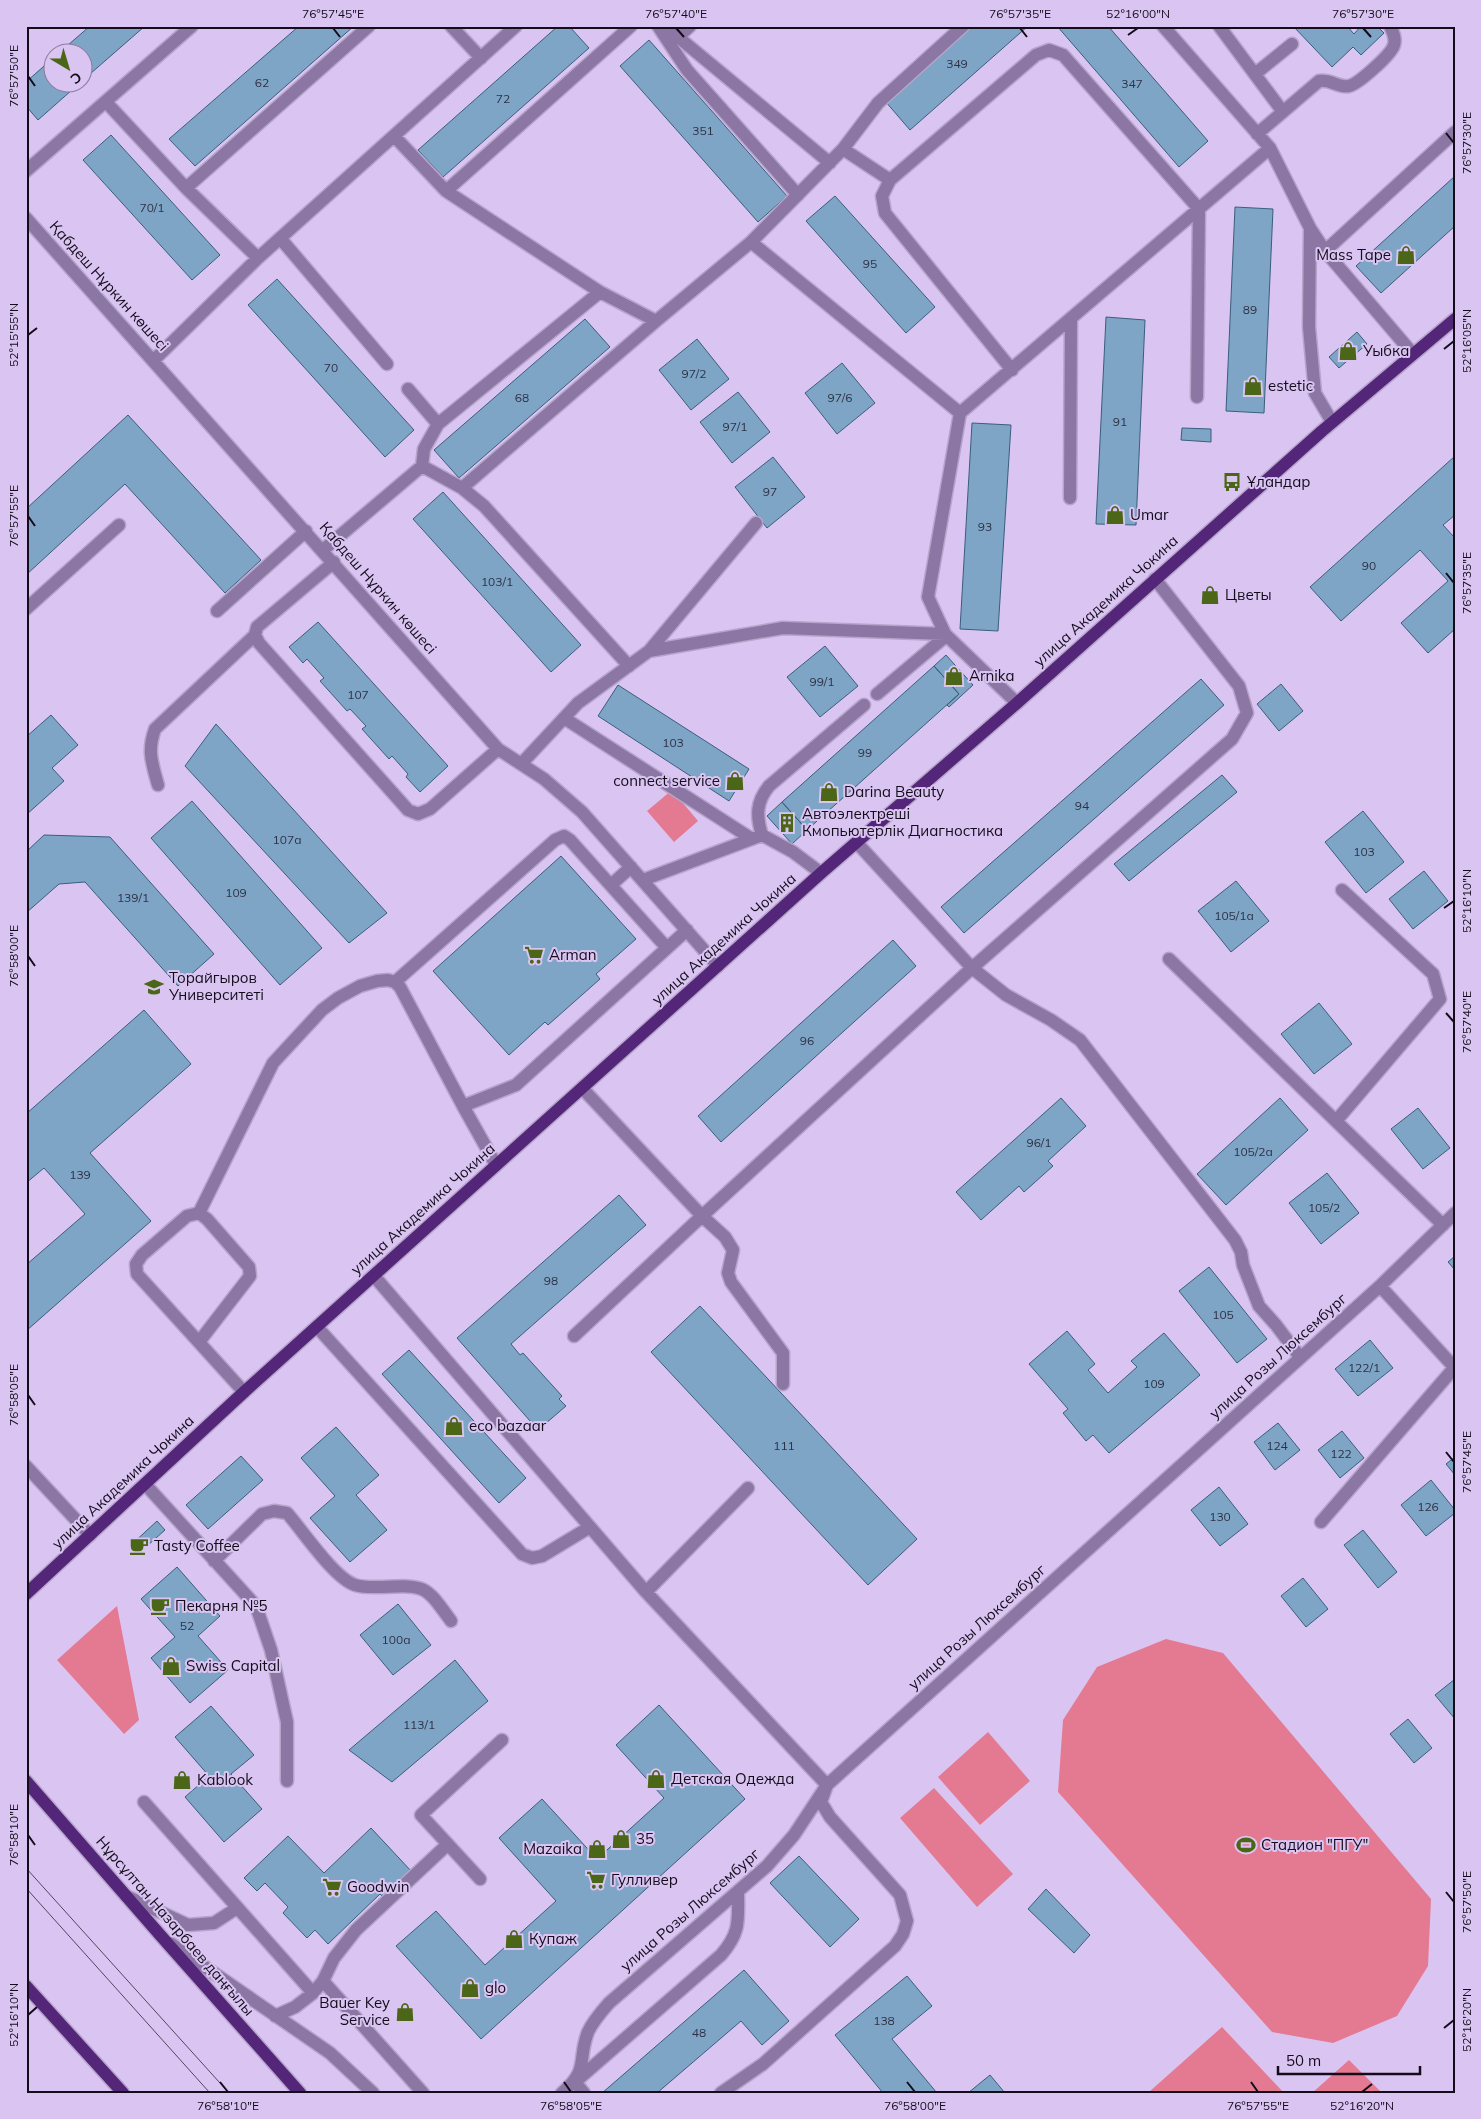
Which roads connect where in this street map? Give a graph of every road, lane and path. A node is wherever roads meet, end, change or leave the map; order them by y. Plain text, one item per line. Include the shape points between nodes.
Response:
1 (192, 26) edge
2 (369, 26) edge
3 (452, 26) edge
4 (516, 26) edge
5 (631, 26) edge
6 (659, 26) edge
7 (690, 26) edge
8 (963, 26) edge
9 (1163, 26) edge
10 (1219, 26) edge
11 (1390, 26) edge
12 (678, 37) junction
13 (1292, 44) dead end
14 (481, 58) junction
15 (1255, 74) junction
16 (106, 102) junction
17 (1283, 112) junction
18 (1455, 132) edge
19 (1257, 134) junction
20 (394, 136) junction
21 (1270, 148) junction
22 (843, 149) junction
23 (830, 163) junction
24 (26, 171) edge
25 (890, 180) junction
26 (186, 188) junction
27 (446, 191) junction
28 (798, 195) junction
29 (1199, 209) junction
30 (26, 218) edge
31 (1310, 228) junction
32 (280, 238) junction
33 (751, 242) junction
34 (1325, 251) junction
35 (258, 258) junction
36 (600, 292) junction
37 (1071, 319) junction
38 (1455, 319) edge
39 (656, 321) junction
40 (1413, 354) junction
41 (153, 361) junction
42 (387, 364) dead end
43 (1012, 370) junction
44 (408, 389) dead end
45 (1197, 396) dead end
46 (960, 413) junction
47 (1332, 422) junction
48 (438, 424) junction
49 (422, 466) junction
50 (462, 488) junction
51 (1070, 498) dead end
52 (756, 523) dead end
53 (119, 525) dead end
54 (306, 531) junction
55 (323, 550) junction
56 (334, 562) junction
57 (1155, 579) junction
58 (26, 609) edge
59 (217, 611) dead end
60 (255, 635) junction
61 (946, 636) junction
62 (649, 651) junction
63 (629, 666) junction
64 (877, 694) dead end
65 (1017, 702) junction
66 (864, 705) dead end
67 (564, 718) junction
68 (498, 749) junction
69 (521, 764) junction
70 (158, 785) dead end
71 (757, 837) junction
72 (857, 843) junction
73 (631, 867) junction
74 (820, 873) junction
75 (643, 880) junction
76 (611, 885) junction
77 (1342, 890) dead end
78 (687, 930) junction
79 (667, 948) junction
80 (1169, 959) dead end
81 (718, 966) junction
82 (972, 968) junction
83 (395, 982) junction
84 (583, 1089) junction
85 (463, 1106) junction
86 (1336, 1122) junction
87 (496, 1165) junction
88 (199, 1213) junction
89 (1455, 1213) edge
90 (702, 1216) junction
91 (1443, 1225) junction
92 (374, 1276) junction
93 (1380, 1286) junction
94 (317, 1326) junction
95 (574, 1336) dead end
96 (199, 1342) junction
97 (1300, 1357) junction
98 (1454, 1367) edge
99 (782, 1384) dead end
100 (244, 1392) junction
101 (26, 1466) edge
102 (145, 1484) junction
103 (748, 1488) dead end
104 (1321, 1522) dead end
105 (590, 1527) junction
106 (90, 1535) junction
107 (214, 1561) junction
108 (646, 1592) junction
109 (26, 1594) edge
110 (451, 1621) dead end
111 (502, 1740) dead end
112 (26, 1780) edge
113 (287, 1781) dead end
114 (827, 1785) junction
115 (144, 1802) dead end
116 (448, 1844) junction
117 (480, 1879) dead end
118 (738, 1892) junction
119 (126, 1896) junction
120 (237, 1908) junction
121 (161, 1936) junction
122 (323, 1981) junction
123 (26, 1986) edge
124 (313, 1993) junction
125 (275, 2016) junction
126 (575, 2082) junction
127 (123, 2093) edge
128 (300, 2093) edge
129 (373, 2093) edge
130 (424, 2093) edge
131 (562, 2093) edge
132 (584, 2093) edge
133 (721, 2093) edge

1 - 16 street
2 - 26 street
3 - 14 street
4 - 14 street
5 - 27 street
6 - 12 street
6 - 28 street via 687,70
7 - 12 street
8 - 22 street via 878,103
9 - 19 street
10 - 15 street
11 - 17 street via 1395,36 1394,45 1385,58 1366,74 1350,86 1341,86 1328,79 1319,81
12 - 23 street
13 - 15 street
14 - 20 street
15 - 17 street
16 - 24 street
16 - 26 street
17 - 19 street
18 - 34 street
19 - 21 street
20 - 27 street
20 - 32 street
21 - 29 street
21 - 31 street
22 - 23 street
22 - 25 street
23 - 28 street
25 - 29 street via 1036,55 1049,50 1063,55
25 - 43 street via 882,196 885,213
26 - 35 street
27 - 36 street
28 - 33 street
29 - 37 street
29 - 45 street
30 - 41 street, Қабдеш Нұркин көшесі
31 - 34 street
31 - 47 street via 1309,327 1315,393
32 - 35 street
32 - 42 street
33 - 39 street
33 - 46 street
34 - 40 street
35 - 41 street
36 - 39 street
36 - 48 street
37 - 43 street
37 - 51 street
38 - 40 main road, улица Академика Чокина
39 - 50 street
40 - 47 main road, улица Академика Чокина
41 - 54 street, Қабдеш Нұркин көшесі
43 - 46 street
44 - 48 street
46 - 61 street via 928,598
47 - 57 main road, улица Академика Чокина
48 - 49 street via 424,449
49 - 50 street
49 - 55 street
50 - 63 street via 484,506
52 - 62 street
53 - 58 street
54 - 55 street, Қабдеш Нұркин көшесі
54 - 59 street
55 - 56 street, Қабдеш Нұркин көшесі
56 - 60 street via 257,627
56 - 68 street, Қабдеш Нұркин көшесі
57 - 65 main road, улица Академика Чокина
57 - 82 street via 1239,686 1247,713 1232,739
60 - 68 street via 408,810 418,814 430,809
60 - 70 street via 155,729 150,756
61 - 62 street via 782,628
61 - 64 street
61 - 65 street
62 - 63 street
63 - 67 street via 578,703
65 - 72 main road, улица Академика Чокина
66 - 71 street via 761,795
67 - 69 street
67 - 71 street
68 - 69 street, Қабдеш Нұркин көшесі
69 - 73 street, Қабдеш Нұркин көшесі via 564,794
71 - 74 street via 793,852
71 - 75 street
72 - 74 main road, улица Академика Чокина
72 - 82 street
73 - 75 street, Қабдеш Нұркин көшесі
73 - 76 street
74 - 81 main road, улица Академика Чокина
75 - 78 street, Қабдеш Нұркин көшесі
76 - 79 street
76 - 83 street via 564,836 555,840
77 - 86 street via 1433,974 1440,1000
78 - 79 street
78 - 81 street, Қабдеш Нұркин көшесі
79 - 85 street via 516,1085
80 - 86 street
81 - 84 main road, улица Академика Чокина
82 - 90 street
82 - 97 street via 1006,995 1080,1040 1234,1240 1259,1306
83 - 85 street
83 - 88 street via 377,981 338,998 322,1010 273,1063
84 - 87 main road, улица Академика Чокина
84 - 90 street
85 - 87 street
86 - 91 street
87 - 92 main road, улица Академика Чокина
88 - 96 street via 249,1266 250,1276
88 - 96 street via 187,1216 136,1264 138,1274
89 - 91 street, улица Розы Люксембург
90 - 95 street
90 - 99 street via 725,1237 733,1250 728,1273 731,1282 782,1353
91 - 93 street, улица Розы Люксембург
92 - 94 main road, улица Академика Чокина
92 - 105 street
93 - 97 street, улица Розы Люксембург
93 - 98 street
94 - 100 main road, улица Академика Чокина
94 - 105 street via 522,1554 532,1558 542,1556
96 - 100 street
97 - 114 street, улица Розы Люксембург
98 - 104 street
100 - 102 main road, улица Академика Чокина
101 - 106 street
102 - 106 main road, улица Академика Чокина
102 - 107 street
103 - 108 street
105 - 108 street
106 - 109 main road, улица Академика Чокина
107 - 110 street via 262,1514 274,1511 287,1513 340,1576 355,1585 422,1588
107 - 113 street via 256,1606 271,1650 287,1722
108 - 114 street
111 - 116 street via 421,1815
112 - 119 main road, Нұрсұлтан Назарбаев даңғылы
114 - 118 street, улица Розы Люксембург via 781,1850
114 - 133 street via 821,1802 830,1817 900,1895 908,1921 895,1946 763,2064
115 - 120 street
116 - 117 street
116 - 122 street via 356,1930 334,1958
118 - 126 street, улица Розы Люксембург via 599,2014 588,2032 583,2064
118 - 126 street via 736,1932 721,1955
119 - 120 street via 188,1925 214,1923
119 - 121 main road, Нұрсұлтан Назарбаев даңғылы
120 - 124 street
121 - 125 street
121 - 128 main road, Нұрсұлтан Назарбаев даңғылы
122 - 124 street
122 - 130 street
123 - 127 main road
124 - 125 street via 296,2007
125 - 129 street via 330,2053
126 - 131 street, улица Розы Люксембург
126 - 132 street

